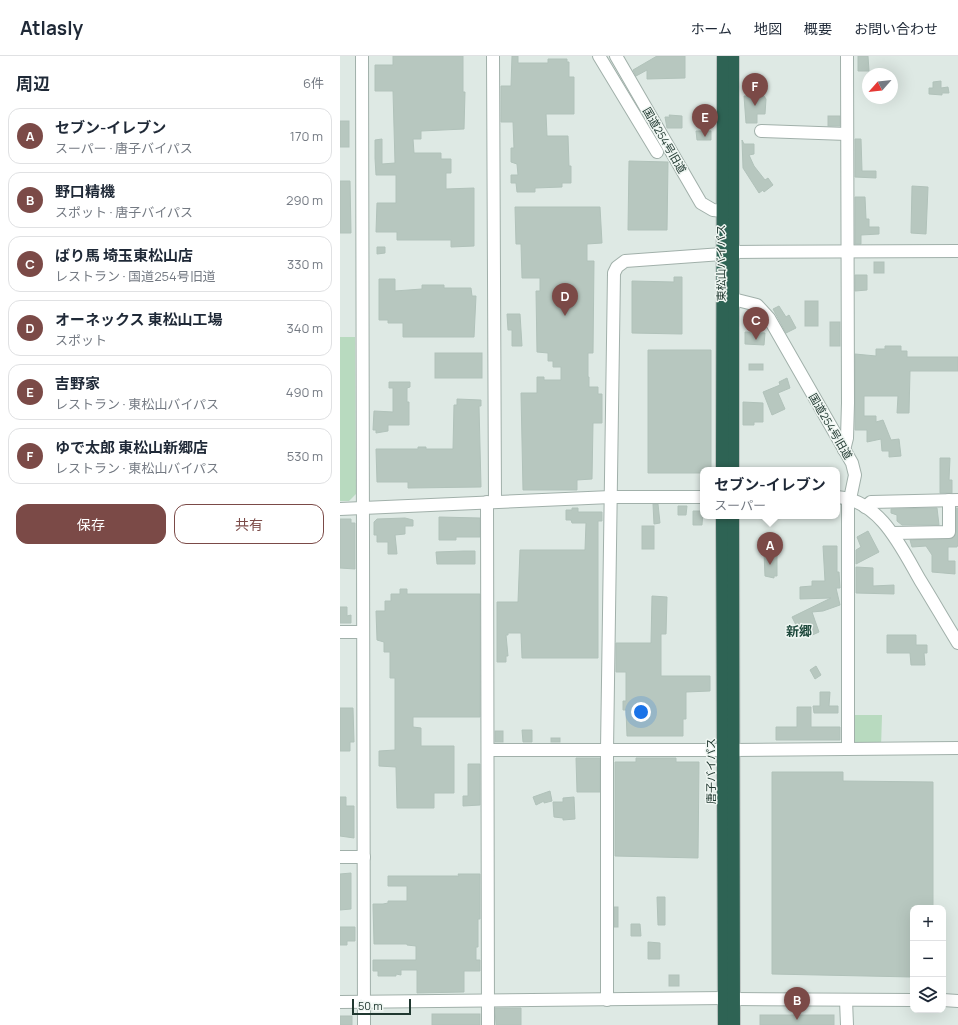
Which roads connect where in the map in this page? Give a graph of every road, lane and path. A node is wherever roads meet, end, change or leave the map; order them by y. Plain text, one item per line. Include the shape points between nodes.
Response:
1 (362, 56) edge
2 (493, 56) edge
3 (599, 56) edge
4 (616, 56) edge
5 (723, 56) edge
6 (733, 56) edge
7 (847, 56) edge
8 (761, 131) dead end
9 (847, 134) junction
10 (657, 152) dead end
11 (723, 210) junction
12 (846, 252) junction
13 (958, 252) edge
14 (728, 253) junction
15 (733, 299) junction
16 (844, 450) junction
17 (722, 467) edge
18 (733, 467) edge
19 (611, 497) junction
20 (700, 497) edge
21 (845, 498) edge
22 (954, 500) edge
23 (491, 502) junction
24 (865, 507) junction
25 (340, 509) edge
26 (364, 509) junction
27 (722, 519) edge
28 (733, 519) edge
29 (893, 533) junction
30 (340, 632) edge
31 (363, 632) junction
32 (958, 643) edge
33 (958, 748) edge
34 (848, 749) junction
35 (488, 750) junction
36 (607, 750) junction
37 (728, 750) junction
38 (340, 857) edge
39 (364, 857) junction
40 (729, 999) junction
41 (607, 1000) junction
42 (846, 1000) junction
43 (910, 1000) edge
44 (946, 1000) edge
45 (488, 1001) junction
46 (958, 1001) edge
47 (340, 1002) edge
48 (364, 1002) junction
49 (364, 1025) edge
50 (488, 1025) edge
51 (724, 1025) edge
52 (734, 1025) edge
53 (847, 1025) edge

1 - 26 street
2 - 23 street
3 - 10 street
4 - 11 street, 国道254号旧道 via 701,202 713,210
5 - 11 highway, 東松山バイパス
6 - 14 highway, 東松山バイパス
7 - 9 street
8 - 9 street
9 - 12 street
11 - 14 highway, 東松山バイパス
12 - 13 street
12 - 14 street
12 - 16 street via 848,403
14 - 15 highway, 東松山バイパス
14 - 17 highway, 東松山バイパス
14 - 19 street via 625,262 617,267 614,274
15 - 16 street, 国道254号旧道 via 757,304 768,318
15 - 18 highway, 東松山バイパス
16 - 21 street, 国道254号旧道 via 854,468 854,484
19 - 20 street
19 - 23 street
19 - 36 street
21 - 24 street
21 - 34 street, 国道254号旧道
22 - 24 street via 871,502
22 - 29 street via 949,532
23 - 26 street
23 - 35 street
24 - 29 street
25 - 26 street
26 - 31 street
27 - 37 highway, 唐子バイパス
28 - 37 highway, 唐子バイパス
29 - 32 street
30 - 31 street
31 - 39 street
33 - 34 street
34 - 37 street
35 - 36 street
35 - 45 street
36 - 37 street
36 - 41 street
37 - 40 highway, 唐子バイパス
38 - 39 street
39 - 48 street
40 - 41 street
40 - 42 street
40 - 51 highway, 唐子バイパス
40 - 52 highway, 唐子バイパス
41 - 45 street
42 - 43 street
42 - 53 street
44 - 46 street
45 - 48 street
45 - 50 street
47 - 48 street
48 - 49 street

